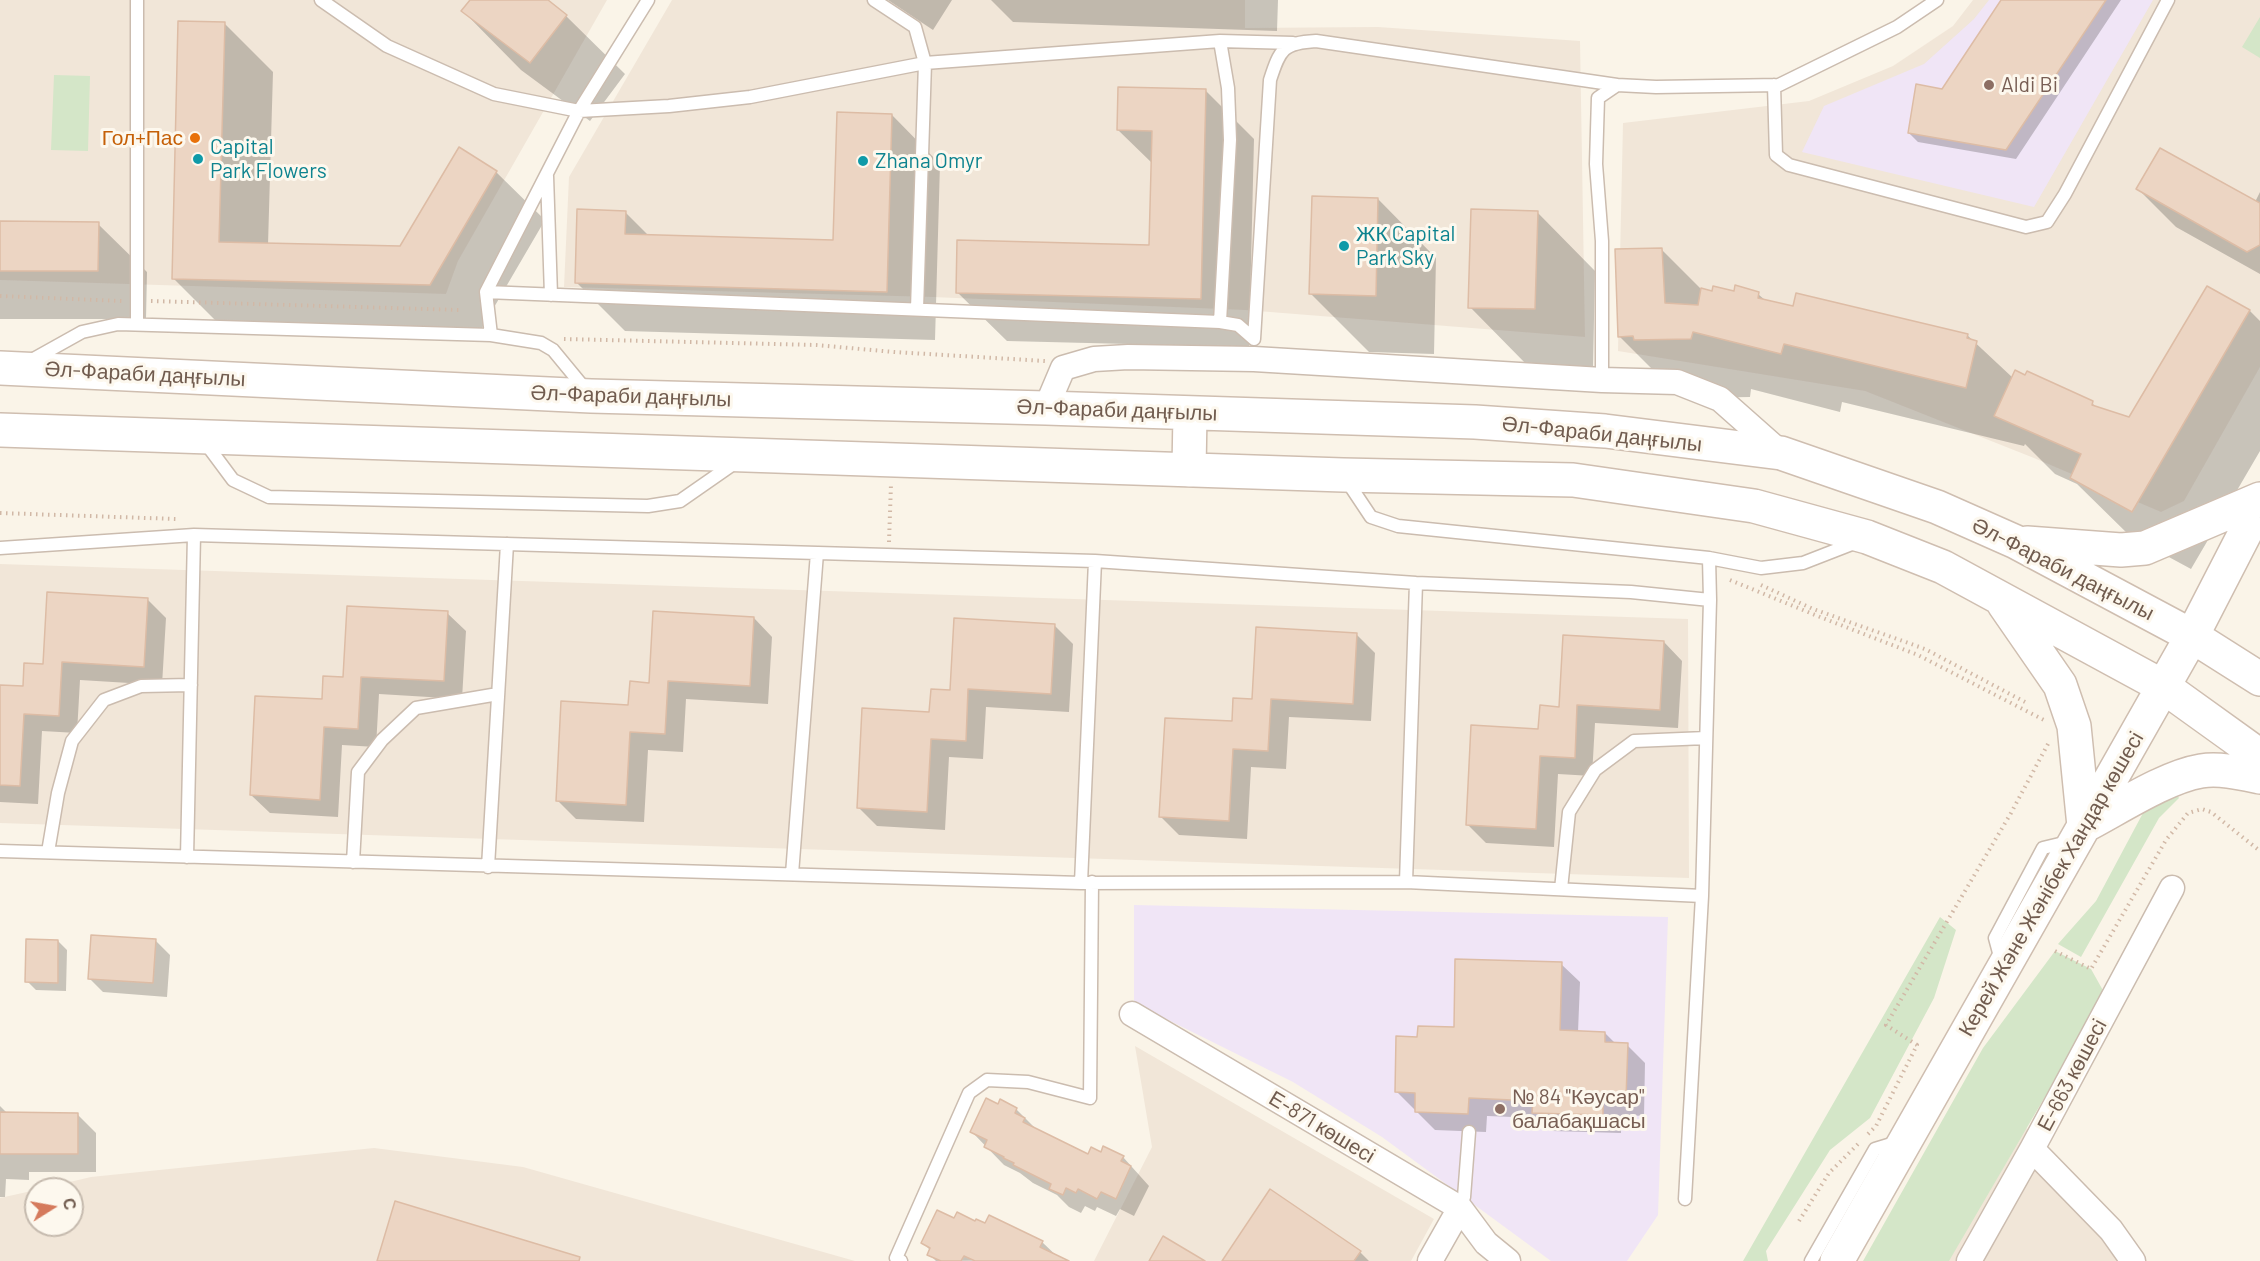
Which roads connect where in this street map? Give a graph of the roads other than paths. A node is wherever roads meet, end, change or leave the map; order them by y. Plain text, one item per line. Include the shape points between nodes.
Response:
1 (137, 0) edge
2 (321, 0) edge
3 (648, 0) edge
4 (874, 0) edge
5 (1937, 0) edge
6 (2168, 0) edge
7 (1220, 41) junction
8 (1293, 43) junction
9 (925, 63) junction
10 (1617, 85) junction
11 (1774, 85) junction
12 (579, 111) junction
13 (547, 173) junction
14 (486, 292) junction
15 (551, 295) junction
16 (917, 309) junction
17 (1220, 322) junction
18 (137, 324) junction
19 (491, 335) junction
20 (1254, 349) junction
21 (9, 368) edge
22 (1602, 380) junction
23 (591, 396) junction
24 (1046, 408) junction
25 (1190, 412) junction
26 (0, 430) edge
27 (202, 438) junction
28 (1781, 453) junction
29 (744, 455) junction
30 (1189, 470) junction
31 (1343, 475) junction
32 (2260, 499) edge
33 (2260, 504) edge
34 (194, 535) junction
35 (1867, 537) junction
36 (2016, 543) junction
37 (507, 544) junction
38 (0, 548) edge
39 (817, 553) junction
40 (1095, 561) junction
41 (1709, 562) junction
42 (1416, 583) junction
43 (1999, 597) junction
44 (1710, 600) junction
45 (2192, 636) junction
46 (2260, 679) edge
47 (191, 685) junction
48 (2164, 687) junction
49 (498, 694) junction
50 (1706, 738) junction
51 (2260, 756) edge
52 (2260, 777) edge
53 (2080, 833) junction
54 (0, 851) edge
55 (48, 852) junction
56 (187, 857) junction
57 (353, 862) junction
58 (488, 867) junction
59 (792, 874) junction
60 (1087, 882) junction
61 (1406, 882) junction
62 (2172, 888) dead end
63 (1561, 889) junction
64 (1702, 896) junction
65 (1132, 1014) dead end
66 (1469, 1132) dead end
67 (1905, 1140) junction
68 (2032, 1149) junction
69 (1685, 1199) dead end
70 (1460, 1208) junction
71 (901, 1261) edge
72 (1431, 1261) edge
73 (1508, 1261) edge
74 (1811, 1261) edge
75 (1837, 1261) edge
76 (1969, 1261) edge
77 (2133, 1261) edge

1 - 18 lane
2 - 12 lane via 387,46 494,94
3 - 12 lane
4 - 9 lane via 915,27
5 - 11 lane via 1897,27
6 - 11 lane via 2066,194 2047,222 2026,227 1789,165 1776,155
7 - 8 lane
7 - 9 lane
7 - 17 lane via 1228,87 1230,140
8 - 10 lane via 1316,41
8 - 20 lane via 1278,56 1270,80
9 - 12 lane via 750,97
9 - 16 lane
10 - 11 lane
10 - 22 lane via 1598,98 1597,110
12 - 13 lane
13 - 14 lane
13 - 15 lane
14 - 15 lane
14 - 19 lane
15 - 16 lane
16 - 17 lane
17 - 20 lane via 1238,325
18 - 19 lane
18 - 21 lane via 82,332
19 - 23 lane via 541,343 553,350
20 - 22 street
20 - 24 street via 1094,359 1064,368
21 - 23 main road, Әл-Фараби даңғылы
22 - 28 street via 1677,382 1720,399
23 - 24 main road, Әл-Фараби даңғылы
24 - 25 main road, Әл-Фараби даңғылы
25 - 28 main road, Әл-Фараби даңғылы via 1475,422 1605,431
25 - 30 main road
26 - 27 main road
27 - 29 main road
27 - 29 lane via 233,480 269,497 648,506 680,501
28 - 36 main road, Әл-Фараби даңғылы via 1937,507
29 - 30 main road
30 - 31 main road
31 - 35 main road via 1573,480 1754,506
31 - 41 lane via 1371,517 1398,526
32 - 36 main road via 2145,548
33 - 45 main road, Керей Және Жәнібек Хандар көшесі
34 - 37 lane
34 - 38 lane
34 - 47 lane
35 - 41 lane via 1803,563 1761,568
35 - 43 main road via 1943,567
36 - 45 main road, Әл-Фараби даңғылы
37 - 39 lane
37 - 49 lane
39 - 40 lane
39 - 59 lane
40 - 42 lane
40 - 60 lane
41 - 44 lane
42 - 44 lane via 1631,592
42 - 61 lane
43 - 48 main road
43 - 53 main road via 2061,685 2074,726
44 - 50 lane
45 - 46 main road, Әл-Фараби даңғылы
45 - 48 main road, Керей Және Жәнібек Хандар көшесі
47 - 55 lane via 141,686 104,700 72,741
47 - 56 lane
48 - 51 main road
48 - 53 main road, Керей Және Жәнібек Хандар көшесі
49 - 57 lane via 416,708 382,740 357,772
49 - 58 lane
50 - 63 lane via 1634,741 1595,770 1569,812
50 - 64 lane
52 - 53 main road via 2234,771 2201,771 2165,783
53 - 67 main road, Керей Және Жәнібек Хандар көшесі
54 - 55 lane
55 - 56 lane
56 - 57 lane
57 - 58 lane
58 - 59 lane
59 - 60 lane
60 - 61 lane
60 - 71 lane via 1090,1098 1028,1082 987,1080 969,1093 896,1258
61 - 63 lane
62 - 68 street, Е-663 көшесі
63 - 64 lane
64 - 69 lane
65 - 70 street, Е-871 көшесі
66 - 70 lane
67 - 74 lane via 1875,1149
67 - 75 main road, Керей Және Жәнібек Хандар көшесі
68 - 76 street, Е-663 көшесі
68 - 77 street via 2111,1230
70 - 72 street
70 - 73 street via 1486,1243

